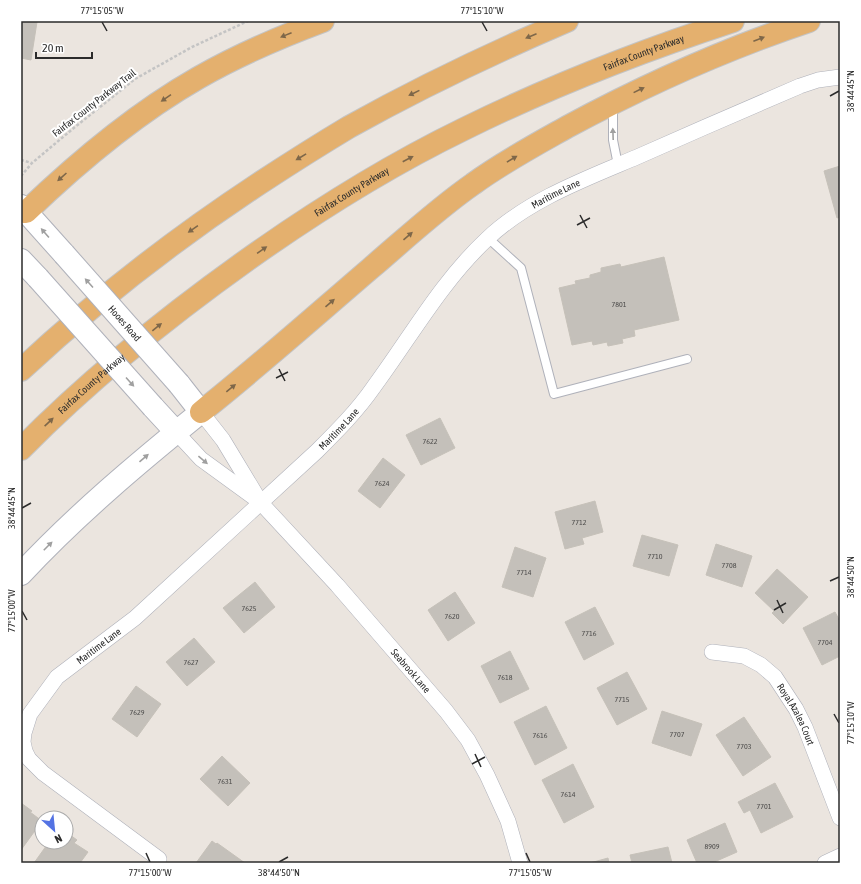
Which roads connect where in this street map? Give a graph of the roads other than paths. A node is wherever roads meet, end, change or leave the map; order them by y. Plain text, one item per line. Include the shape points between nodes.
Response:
1 (322, 21) edge
2 (567, 21) edge
3 (733, 21) edge
4 (809, 21) edge
5 (840, 76) edge
6 (613, 103) junction
7 (618, 165) junction
8 (23, 211) edge
9 (488, 238) junction
10 (21, 260) edge
11 (686, 359) dead end
12 (21, 370) edge
13 (201, 412) junction
14 (176, 432) junction
15 (21, 449) edge
16 (262, 503) junction
17 (21, 574) edge
18 (712, 652) dead end
19 (840, 818) edge
20 (840, 856) edge
21 (159, 859) dead end
22 (520, 863) edge
23 (825, 863) edge

1 -> 8 highway via 232,60 169,95 81,160
2 -> 12 highway via 408,96 290,163 179,238 80,317
15 -> 3 highway, Fairfax County Parkway via 78,394 166,320 307,219 356,189 462,130 511,107 683,37
6 -> 4 highway via 703,62
5 - 7 street, Maritime Lane via 800,86
7 -> 6 lane via 613,140
13 -> 6 highway via 453,198 524,152
7 - 9 street, Maritime Lane via 572,185 534,206
13 -> 8 main road, Hooes Road, bridge via 64,254
9 - 11 lane via 520,268 554,394
9 - 16 street, Maritime Lane via 446,284 356,410
10 -> 14 main road, bridge
13 - 14 main road
13 - 16 street, Seabrook Lane via 223,440
14 -> 16 street, Seabrook Lane via 201,459
17 -> 14 main road via 72,523
16 - 21 street, Maritime Lane via 135,618 58,677 26,723 23,742 29,760 35,767
16 - 22 street, Seabrook Lane via 337,585 468,740 488,775 508,821
18 - 19 street, Royal Azalea Court via 744,656 761,665 775,677 805,727
20 - 23 street

